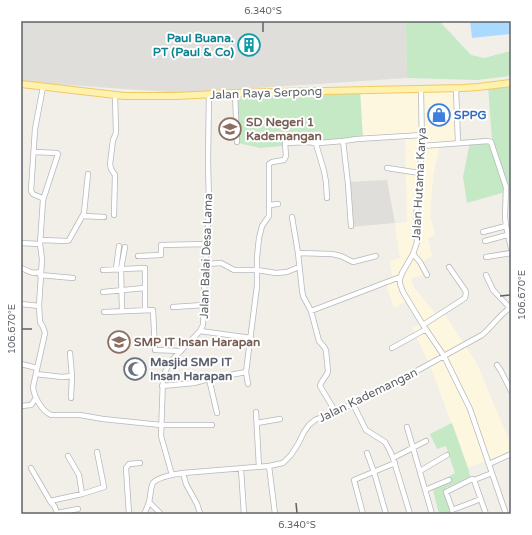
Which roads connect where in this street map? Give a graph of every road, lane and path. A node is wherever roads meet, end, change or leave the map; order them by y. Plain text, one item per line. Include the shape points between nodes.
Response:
1 (511, 83) edge
2 (21, 84) edge
3 (43, 87) junction
4 (456, 88) junction
5 (420, 89) junction
6 (235, 93) junction
7 (209, 94) junction
8 (115, 95) junction
9 (422, 135) junction
10 (343, 141) junction
11 (237, 142) dead end
12 (458, 143) junction
13 (317, 144) junction
14 (422, 146) junction
15 (34, 152) junction
16 (387, 168) dead end
17 (420, 173) junction
18 (88, 174) dead end
19 (509, 190) edge
20 (327, 198) dead end
21 (43, 200) junction
22 (278, 204) dead end
23 (270, 205) junction
24 (114, 214) dead end
25 (83, 216) junction
26 (104, 217) dead end
27 (292, 217) dead end
28 (351, 226) dead end
29 (506, 226) junction
30 (483, 232) dead end
31 (509, 235) edge
32 (485, 241) dead end
33 (41, 242) junction
34 (21, 243) edge
35 (207, 244) junction
36 (119, 246) dead end
37 (125, 247) dead end
38 (511, 248) edge
39 (298, 253) junction
40 (511, 253) edge
41 (413, 254) junction
42 (138, 256) dead end
43 (376, 256) dead end
44 (486, 257) dead end
45 (205, 264) junction
46 (299, 267) junction
47 (449, 267) dead end
48 (21, 268) edge
49 (116, 269) junction
50 (121, 269) junction
51 (103, 270) dead end
52 (258, 270) junction
53 (41, 273) junction
54 (427, 275) dead end
55 (486, 275) dead end
56 (400, 277) junction
57 (73, 278) dead end
58 (144, 288) junction
59 (122, 290) junction
60 (103, 292) dead end
61 (21, 304) edge
62 (204, 305) junction
63 (38, 306) junction
64 (173, 307) dead end
65 (510, 308) edge
66 (145, 310) junction
67 (122, 311) junction
68 (311, 311) junction
69 (104, 312) dead end
70 (423, 325) junction
71 (426, 329) junction
72 (200, 331) junction
73 (251, 338) junction
74 (392, 348) dead end
75 (181, 351) junction
76 (70, 353) dead end
77 (444, 356) junction
78 (21, 364) edge
79 (497, 365) dead end
80 (37, 368) junction
81 (246, 372) junction
82 (36, 374) junction
83 (72, 376) junction
84 (209, 379) junction
85 (248, 384) dead end
86 (162, 386) junction
87 (511, 391) edge
88 (36, 398) junction
89 (71, 398) dead end
90 (353, 404) junction
91 (21, 406) edge
92 (336, 411) junction
93 (256, 412) dead end
94 (217, 413) dead end
95 (280, 419) dead end
96 (257, 423) junction
97 (162, 425) junction
98 (212, 425) dead end
99 (407, 427) dead end
100 (426, 441) dead end
101 (414, 448) junction
102 (97, 452) dead end
103 (367, 453) dead end
104 (511, 454) edge
105 (447, 455) dead end
106 (68, 456) dead end
107 (394, 460) junction
108 (140, 463) dead end
109 (489, 464) junction
110 (269, 466) junction
111 (259, 467) junction
112 (32, 468) dead end
113 (241, 469) junction
114 (420, 471) junction
115 (184, 472) junction
116 (374, 472) junction
117 (492, 473) junction
118 (172, 475) junction
119 (449, 480) dead end
120 (474, 480) junction
121 (425, 490) junction
122 (82, 494) junction
123 (481, 499) junction
124 (50, 501) junction
125 (149, 502) junction
126 (78, 509) dead end
127 (453, 512) edge
128 (200, 513) edge
129 (57, 514) edge
130 (129, 514) edge
131 (144, 514) edge
132 (162, 514) edge
133 (244, 514) edge
134 (275, 514) edge
135 (363, 514) edge
136 (386, 514) edge
137 (410, 514) edge
138 (432, 514) edge
139 (486, 514) edge
140 (506, 514) edge

1 - 4 main road, Jalan Raya Serpong
2 - 3 main road, Jalan Raya Serpong
3 - 8 main road, Jalan Raya Serpong
3 - 15 street via 35,129
4 - 5 main road, Jalan Raya Serpong
4 - 12 street
5 - 6 main road, Jalan Raya Serpong
5 - 9 street, Jalan Hutama Karya
6 - 7 main road, Jalan Raya Serpong
6 - 11 street
7 - 8 main road, Jalan Raya Serpong
7 - 35 street, Jalan Balai Desa Lama
8 - 24 street via 116,131 110,164 115,175
9 - 10 street
9 - 14 street, Jalan Hutama Karya
10 - 13 street
10 - 28 street
12 - 14 street
12 - 19 street via 491,142
13 - 20 street
13 - 23 street via 285,143 284,160 270,164
14 - 17 street, Jalan Hutama Karya
15 - 21 street via 31,191
15 - 21 street via 58,154
16 - 17 street
17 - 41 street, Jalan Hutama Karya via 416,218 417,242
18 - 25 street
19 - 29 street via 505,209
21 - 33 street
22 - 23 street
23 - 52 street via 270,216 262,226 257,258
25 - 26 street
25 - 33 street via 69,241
27 - 39 street
29 - 30 street
29 - 31 street
31 - 32 street
31 - 38 street
33 - 34 street
33 - 53 street
35 - 42 street via 161,244 161,255
35 - 45 street, Jalan Balai Desa Lama
36 - 49 street
37 - 50 street
39 - 43 street via 332,254 352,262
39 - 46 street
40 - 44 street
41 - 54 street
41 - 56 street, Jalan Hutama Karya
45 - 52 street via 221,263 234,270
45 - 62 street, Jalan Balai Desa Lama
46 - 52 street via 276,273
46 - 68 street via 303,296
47 - 70 street via 465,290 465,298
48 - 53 street via 30,273
49 - 50 street
49 - 51 street
50 - 58 street via 145,268
50 - 59 street
52 - 73 street
53 - 57 street
53 - 63 street
55 - 65 street via 493,290
56 - 68 street
56 - 70 street via 403,292
58 - 59 street
58 - 66 street
59 - 60 street
59 - 67 street
61 - 63 street
62 - 64 street
62 - 72 street, Jalan Balai Desa Lama via 203,325
63 - 80 street via 40,322 45,333
65 - 77 street, Jalan Kademangan via 482,335
66 - 67 street
66 - 75 street via 153,310 155,350
67 - 69 street
68 - 92 street via 319,341 326,351 328,371 320,386
70 - 71 street
71 - 74 street
71 - 77 street
72 - 73 street
72 - 75 street, Jalan Balai Desa Lama
73 - 81 street
75 - 86 street, Jalan Balai Desa Lama via 168,366
76 - 83 street
77 - 90 street, Jalan Kademangan
77 - 109 street via 470,409
78 - 80 street
79 - 87 street
80 - 82 street
81 - 84 street
81 - 85 street
82 - 83 street
82 - 88 street via 33,392
83 - 89 street
84 - 86 street
84 - 94 street
86 - 97 street, Jalan Balai Desa Lama
88 - 91 street via 30,405
88 - 97 street via 50,415 80,415
90 - 92 street, Jalan Kademangan
90 - 107 street via 366,430 385,442
92 - 110 street, Jalan Kademangan via 309,425 295,450 283,463
93 - 96 street
95 - 96 street
96 - 111 street
97 - 98 street
97 - 118 street, Jalan Balai Desa Lama via 162,439
99 - 101 street
100 - 101 street
101 - 107 street
101 - 114 street
102 - 122 street via 104,487
103 - 116 street
104 - 109 street
105 - 114 street
106 - 122 street via 79,475
107 - 116 street
107 - 137 street
108 - 130 street via 129,464 126,468
109 - 117 street
110 - 111 street, Jalan Kademangan
110 - 134 street
111 - 113 street, Jalan Kademangan
112 - 124 street
113 - 115 street, Jalan Kademangan
113 - 133 street
114 - 121 street
115 - 118 street, Jalan Kademangan
115 - 128 street via 186,484
116 - 135 street via 354,481
116 - 136 street
117 - 120 street
117 - 140 street
118 - 125 street, Jalan Kademangan via 154,482
119 - 121 street
120 - 123 street
120 - 127 street via 446,492
121 - 138 street
122 - 124 street
123 - 127 street
123 - 139 street
124 - 129 street
125 - 131 street, Jalan Kademangan
125 - 132 street
126 - 129 street

